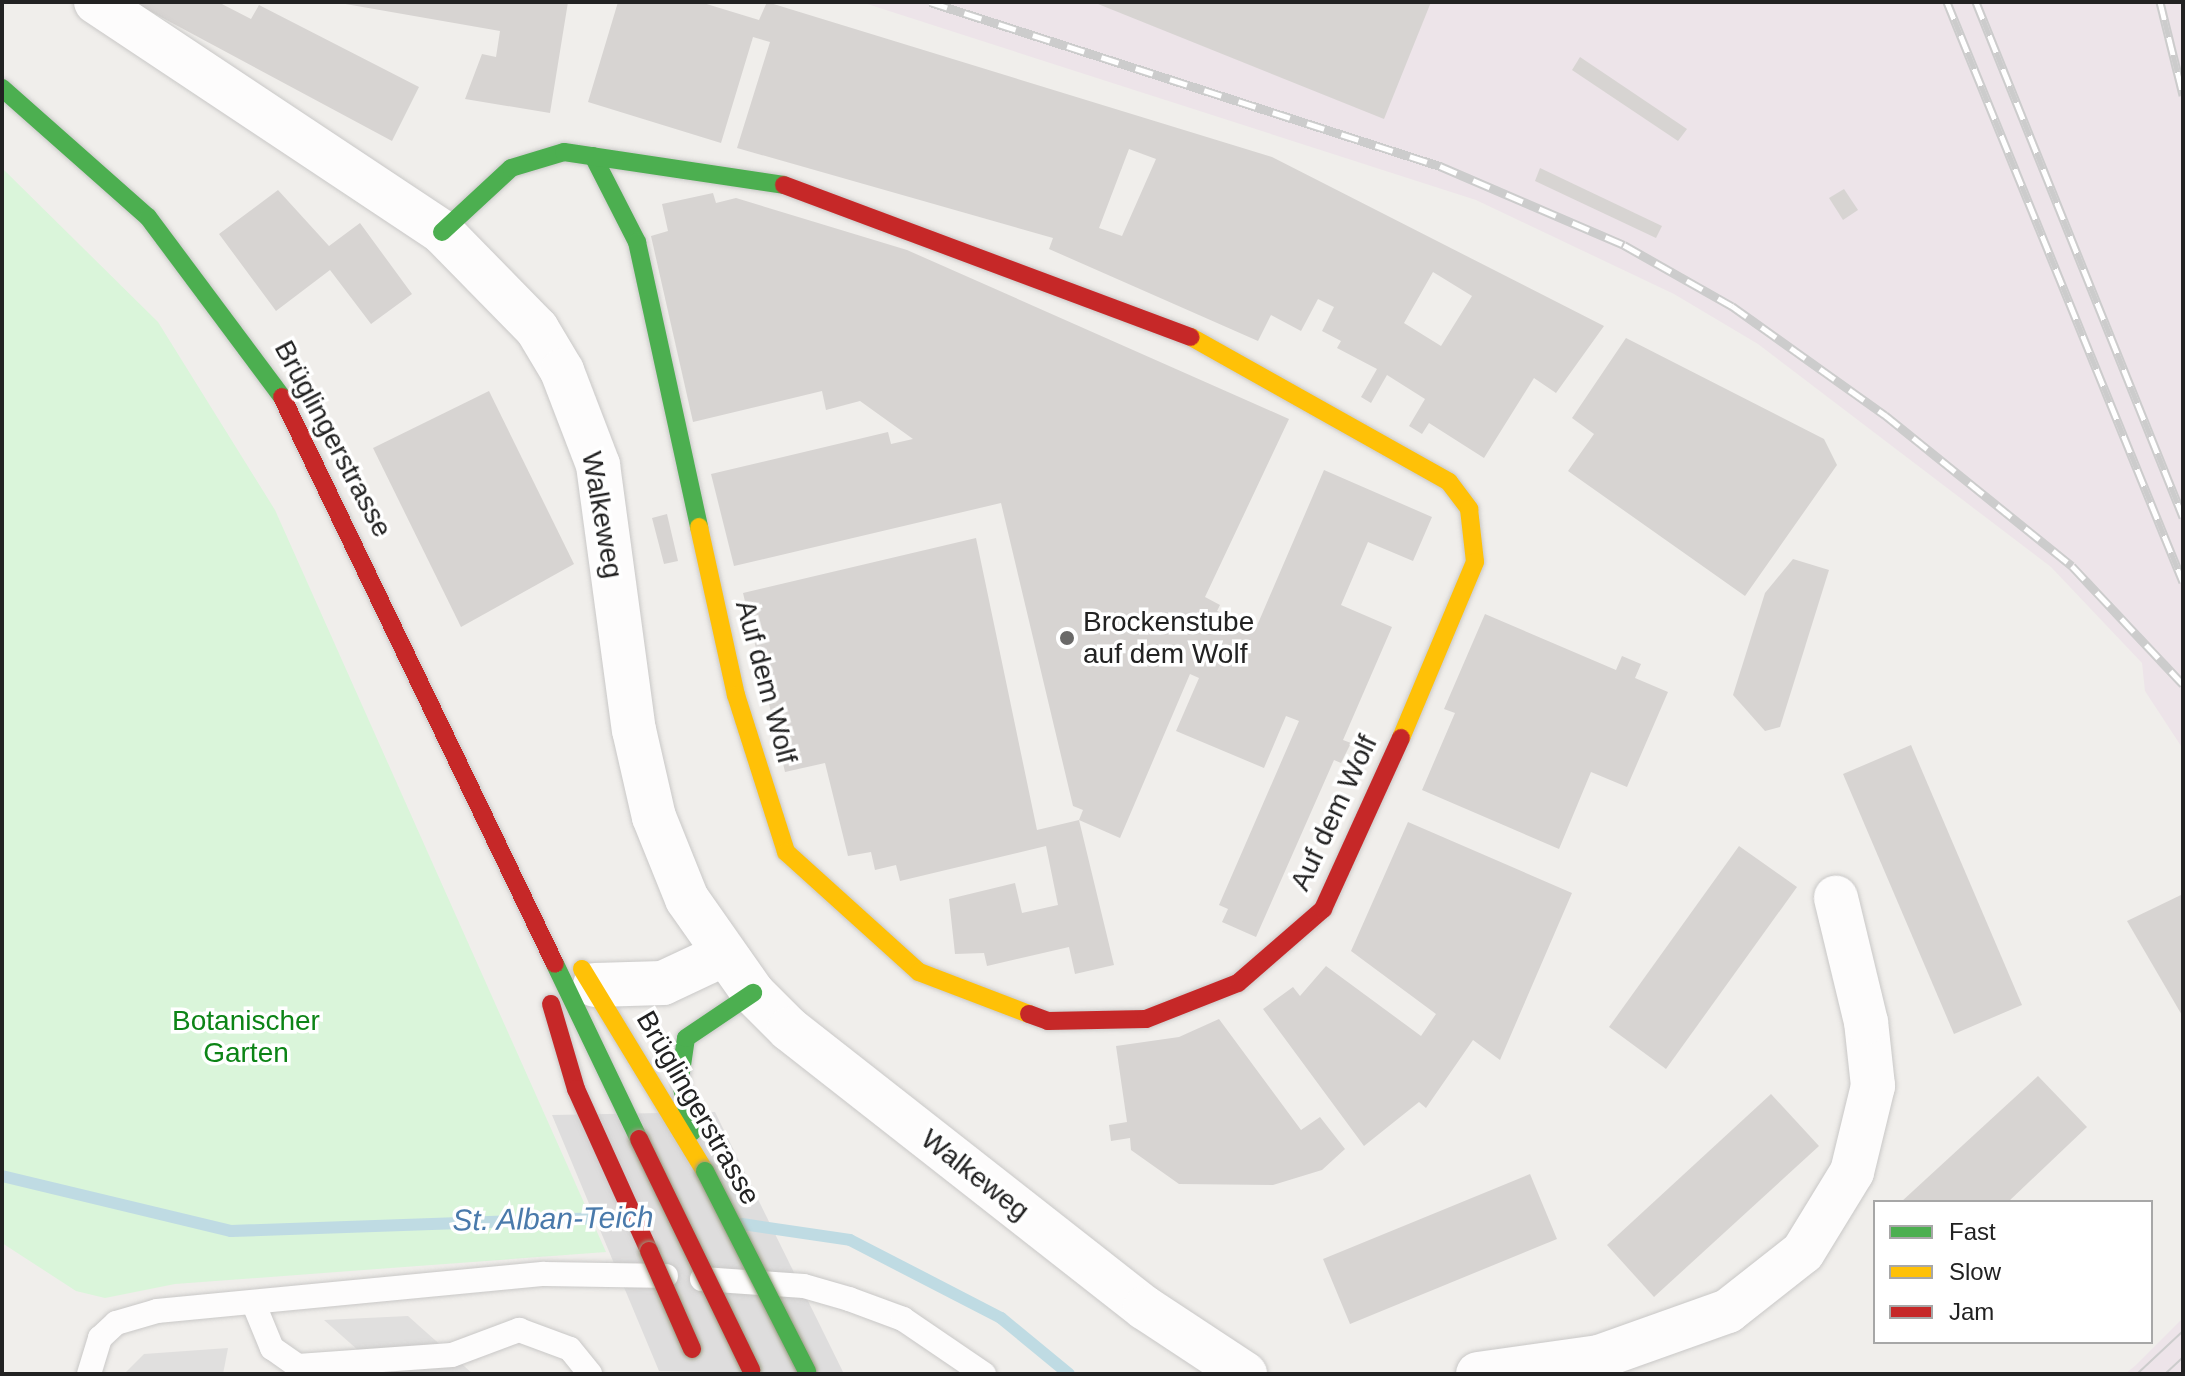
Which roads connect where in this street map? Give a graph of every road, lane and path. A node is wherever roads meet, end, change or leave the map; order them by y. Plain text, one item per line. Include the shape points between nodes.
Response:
1 (96, 2) edge
2 (2, 88) edge
3 (593, 156) junction
4 (442, 232) junction
5 (515, 886) junction
6 (1836, 898) dead end
7 (725, 954) junction
8 (595, 985) junction
9 (753, 993) junction
10 (690, 1141) junction
11 (253, 1302) junction
12 (752, 1372) edge
13 (808, 1372) edge
14 (89, 1374) edge
15 (590, 1374) edge
16 (703, 1374) edge
17 (984, 1374) edge
18 (1245, 1374) edge
19 (1478, 1374) edge

1 - 4 street, Walkeweg
2 - 5 street, Brüglingerstrasse via 148,217 254,350 341,509
3 - 3 street, Auf dem Wolf via 637,242 736,695 786,852 919,972 1048,1021 1146,1019 1238,983 1323,909 1382,785 1475,562 1469,509 1449,482 1221,348 777,183
3 - 4 street, Auf dem Wolf via 564,152 511,168
4 - 7 street, Walkeweg via 537,329 582,418 598,465 634,730 654,817 687,899
5 - 8 street, Brüglingerstrasse
5 - 12 street, Brüglingerstrasse, bridge
5 - 16 street, Brüglingerstrasse, bridge via 576,1089
6 - 19 street via 1866,1022 1873,1086 1852,1172 1803,1252 1728,1311 1599,1357
7 - 8 street via 663,983
7 - 9 street, Walkeweg
8 - 10 street, Brüglingerstrasse
9 - 10 street via 705,1020 682,1049 680,1079
9 - 18 street, Walkeweg via 789,1029 1133,1298
10 - 13 street, Brüglingerstrasse, bridge
11 - 14 lane via 136,1315 100,1338
11 - 15 lane via 272,1348 298,1366 452,1355 519,1330 570,1349
11 - 17 lane via 605,1272 804,1286 903,1319

